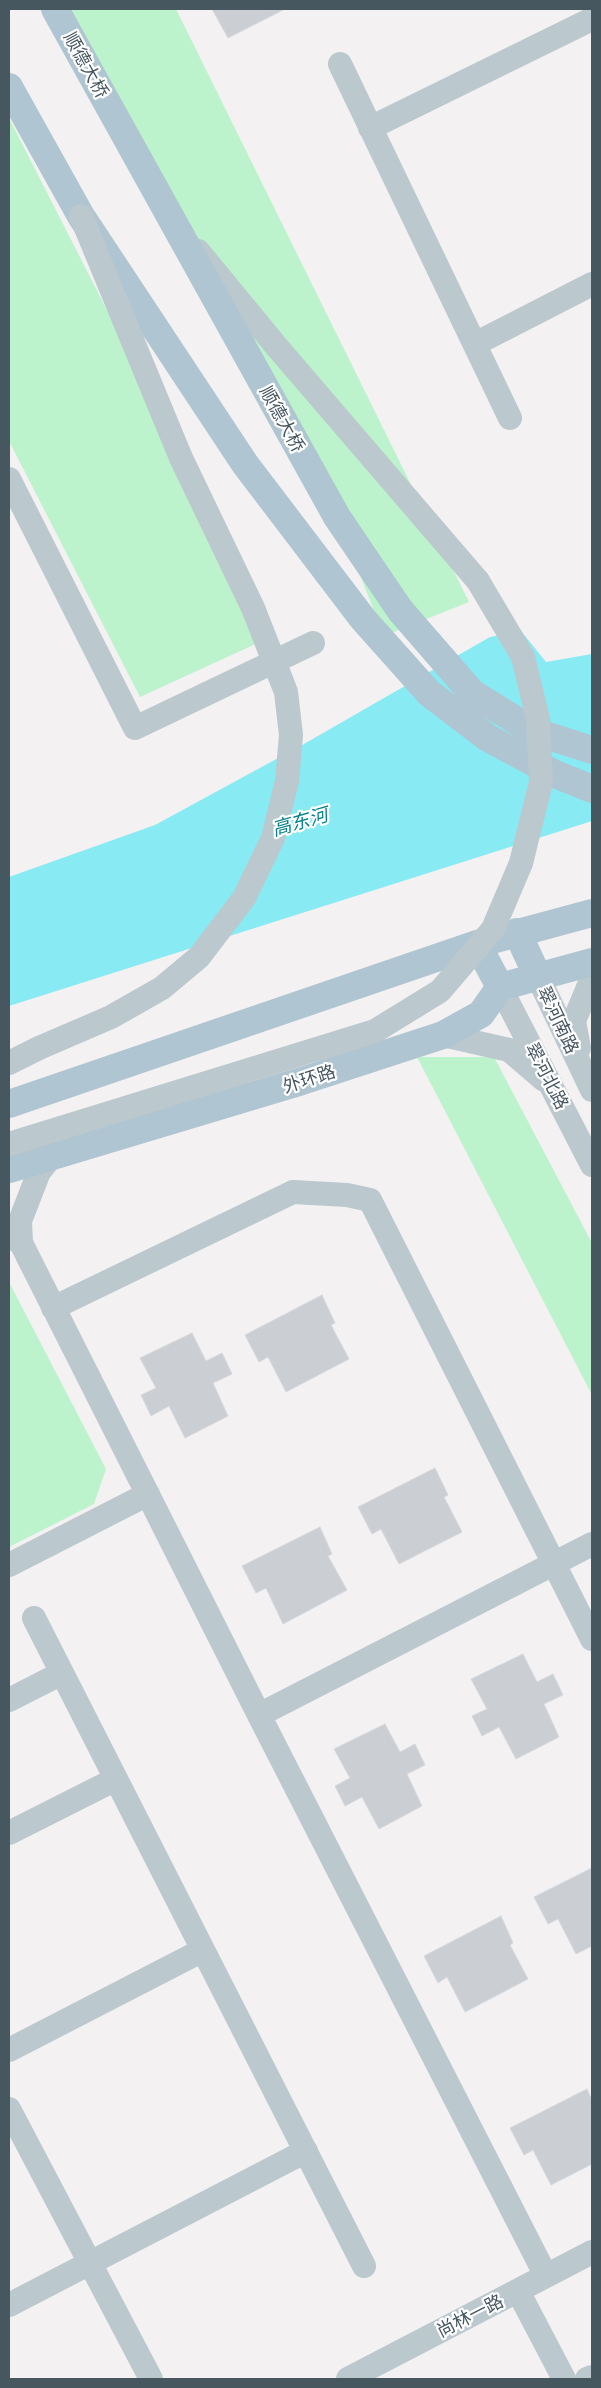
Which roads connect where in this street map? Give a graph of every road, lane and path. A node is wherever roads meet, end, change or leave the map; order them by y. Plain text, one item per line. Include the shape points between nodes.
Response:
1 (55, 9) edge
2 (592, 19) edge
3 (340, 64) dead end
4 (9, 87) edge
5 (370, 128) junction
6 (168, 214) junction
7 (81, 216) junction
8 (592, 284) edge
9 (475, 344) junction
10 (510, 418) dead end
11 (9, 479) edge
12 (313, 643) dead end
13 (592, 750) edge
14 (592, 789) edge
15 (592, 913) edge
16 (517, 932) junction
17 (477, 944) junction
18 (592, 962) edge
19 (538, 977) junction
20 (592, 982) edge
21 (500, 987) junction
22 (443, 1035) junction
23 (9, 1063) edge
24 (588, 1082) edge
25 (553, 1088) junction
26 (9, 1104) edge
27 (9, 1144) edge
28 (51, 1157) junction
29 (592, 1165) edge
30 (9, 1169) edge
31 (15, 1240) edge
32 (53, 1308) junction
33 (148, 1494) junction
34 (592, 1544) edge
35 (553, 1564) junction
36 (9, 1565) edge
37 (34, 1618) dead end
38 (592, 1638) edge
39 (62, 1673) junction
40 (9, 1700) edge
41 (259, 1715) junction
42 (116, 1779) junction
43 (9, 1833) edge
44 (203, 1950) junction
45 (9, 2050) edge
46 (9, 2110) edge
47 (306, 2151) junction
48 (592, 2252) edge
49 (90, 2263) junction
50 (364, 2266) dead end
51 (546, 2276) junction
52 (518, 2291) junction
53 (9, 2305) edge
54 (592, 2377) edge
55 (151, 2379) edge
56 (348, 2379) edge
57 (564, 2379) edge
58 (587, 2379) edge

1 - 6 main road, 顺德大桥
2 - 5 street
3 - 5 street
4 - 7 main road
5 - 9 street
6 - 13 main road, 顺德大桥 via 337,517 400,610 472,692 533,732
6 - 27 street, bridge via 277,347 478,581 523,657 538,720 541,782 521,863 493,929 440,991 375,1031
7 - 14 main road, bridge via 245,464 363,619 422,685 488,738 554,774
7 - 23 street, bridge via 181,458 254,608 286,692 291,736 288,781 273,838 244,898 199,957 162,988 111,1017
8 - 9 street
9 - 10 street
11 - 12 street via 135,728
15 - 16 main road
16 - 17 main road
16 - 19 main road
17 - 21 main road
17 - 26 main road
18 - 19 main road
19 - 21 main road
19 - 24 street, 翠河南路
20 - 24 street via 574,1021
21 - 22 main road, 外环路 via 480,1014
21 - 25 street, 翠河北路
22 - 25 street via 509,1050
22 - 28 main road, 外环路
25 - 29 street, 翠河北路
28 - 30 main road, 外环路
28 - 31 street via 39,1172
31 - 32 street
32 - 33 street
32 - 35 street via 293,1192 347,1195 370,1200
33 - 36 street
33 - 41 street
34 - 35 street
35 - 38 street
35 - 41 street
37 - 39 street
39 - 40 street
39 - 42 street
41 - 51 street
42 - 43 street
42 - 44 street
44 - 45 street
44 - 47 street
46 - 49 street
47 - 49 street
47 - 50 street
48 - 51 street, 尚林一路
49 - 53 street
49 - 55 street
51 - 52 street, 尚林一路
52 - 56 street, 尚林一路
52 - 57 street
54 - 58 street

